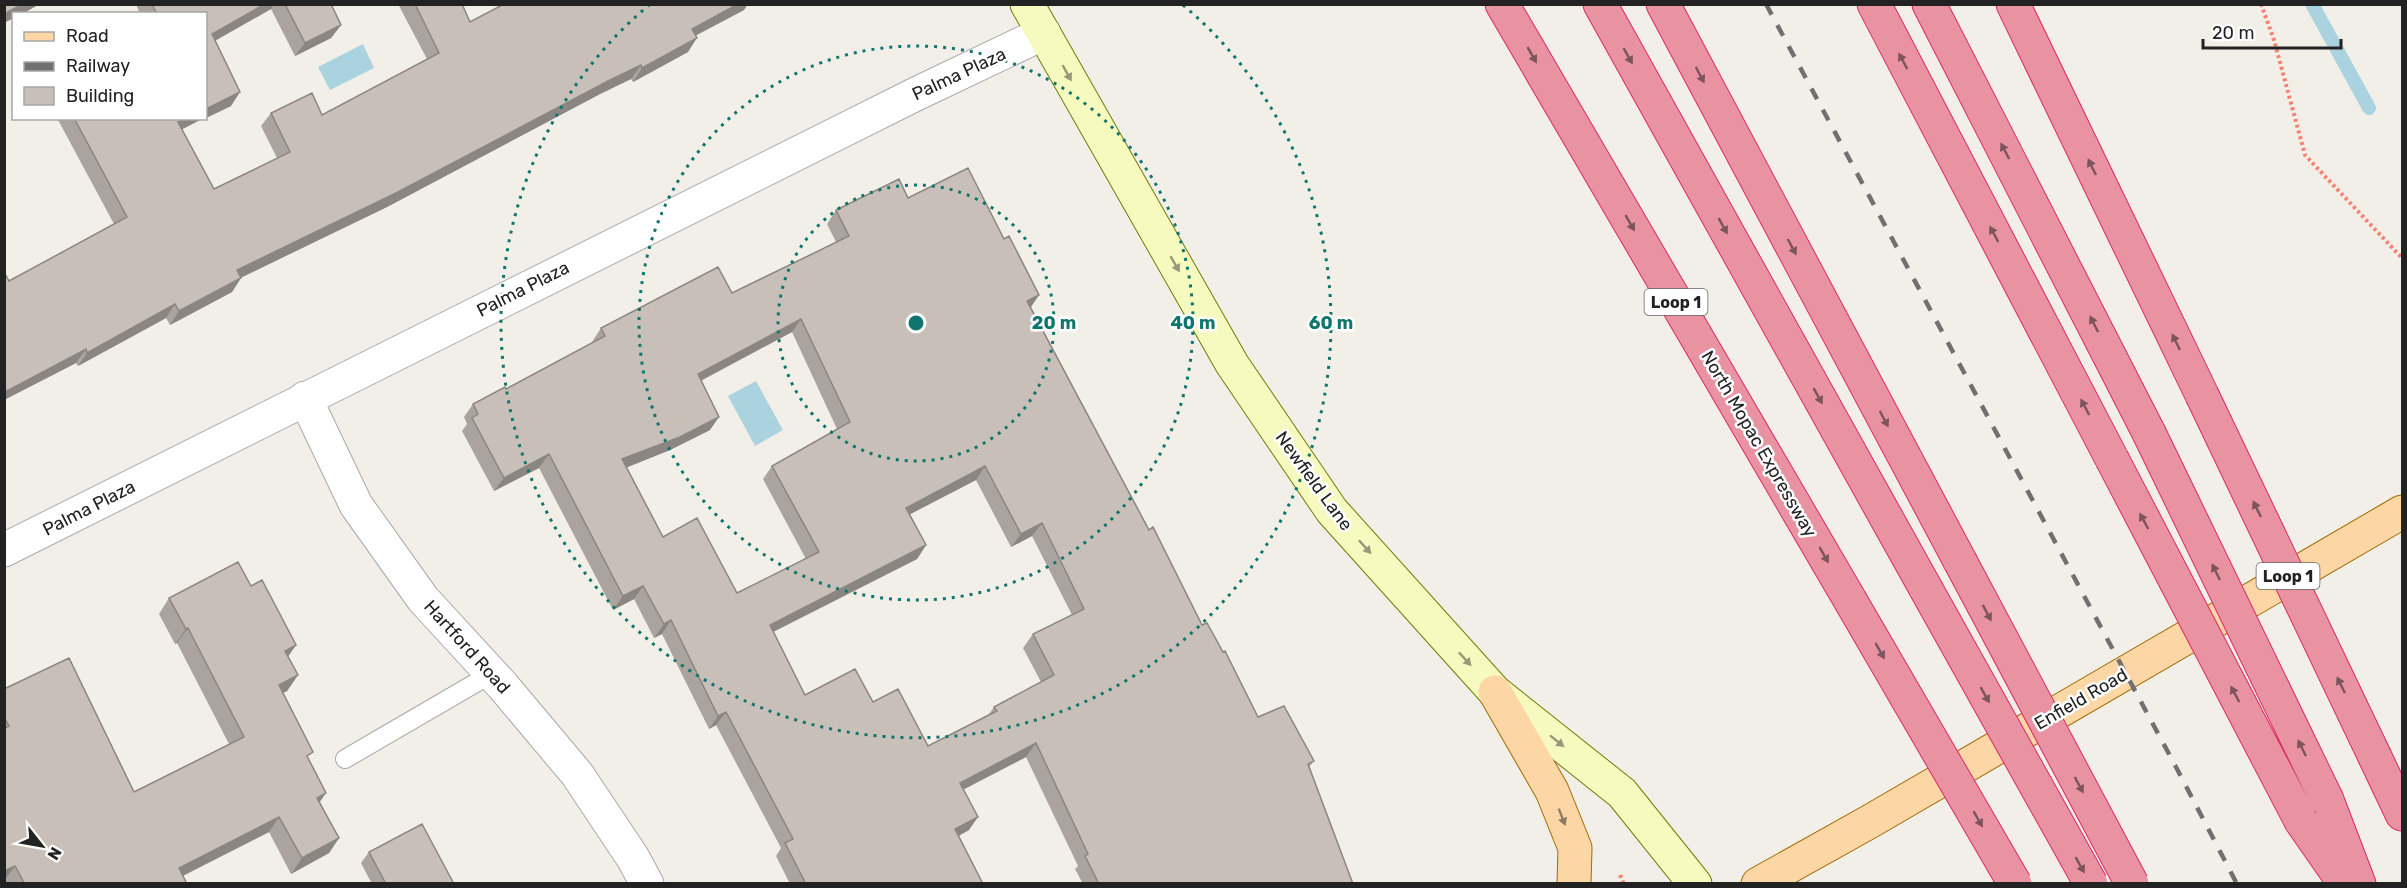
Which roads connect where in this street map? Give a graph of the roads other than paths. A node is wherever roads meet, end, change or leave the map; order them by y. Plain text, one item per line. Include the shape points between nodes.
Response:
1 (1028, 4) edge
2 (1502, 4) edge
3 (1600, 4) edge
4 (1663, 4) edge
5 (1874, 4) edge
6 (1929, 4) edge
7 (2013, 4) edge
8 (1044, 33) junction
9 (305, 398) junction
10 (2403, 512) edge
11 (4, 550) edge
12 (491, 674) junction
13 (1495, 692) junction
14 (345, 759) dead end
15 (2403, 813) edge
16 (647, 884) edge
17 (1574, 884) edge
18 (1695, 884) edge
19 (1758, 884) edge
20 (2016, 884) edge
21 (2091, 884) edge
22 (2132, 884) edge
23 (2345, 884) edge
24 (2359, 884) edge

1 - 8 main road, Newfield Lane
2 -> 20 highway, North Mopac Expressway / Loop 1, bridge
3 -> 21 highway, bridge
4 -> 22 highway, bridge
23 -> 5 highway, bridge via 2301,821
24 -> 6 highway, bridge via 2327,800 2149,433
15 -> 7 highway, Loop 1, bridge
8 - 9 street, Palma Plaza
8 -> 13 main road, Newfield Lane via 1232,364 1332,511
9 - 11 street, Palma Plaza
9 - 12 street, Hartford Road via 356,505 423,599
10 - 19 main road, Enfield Road
12 - 14 lane
12 - 16 street, Hartford Road via 577,774
13 -> 17 main road via 1552,791 1575,848
13 -> 18 main road, Newfield Lane via 1622,793

